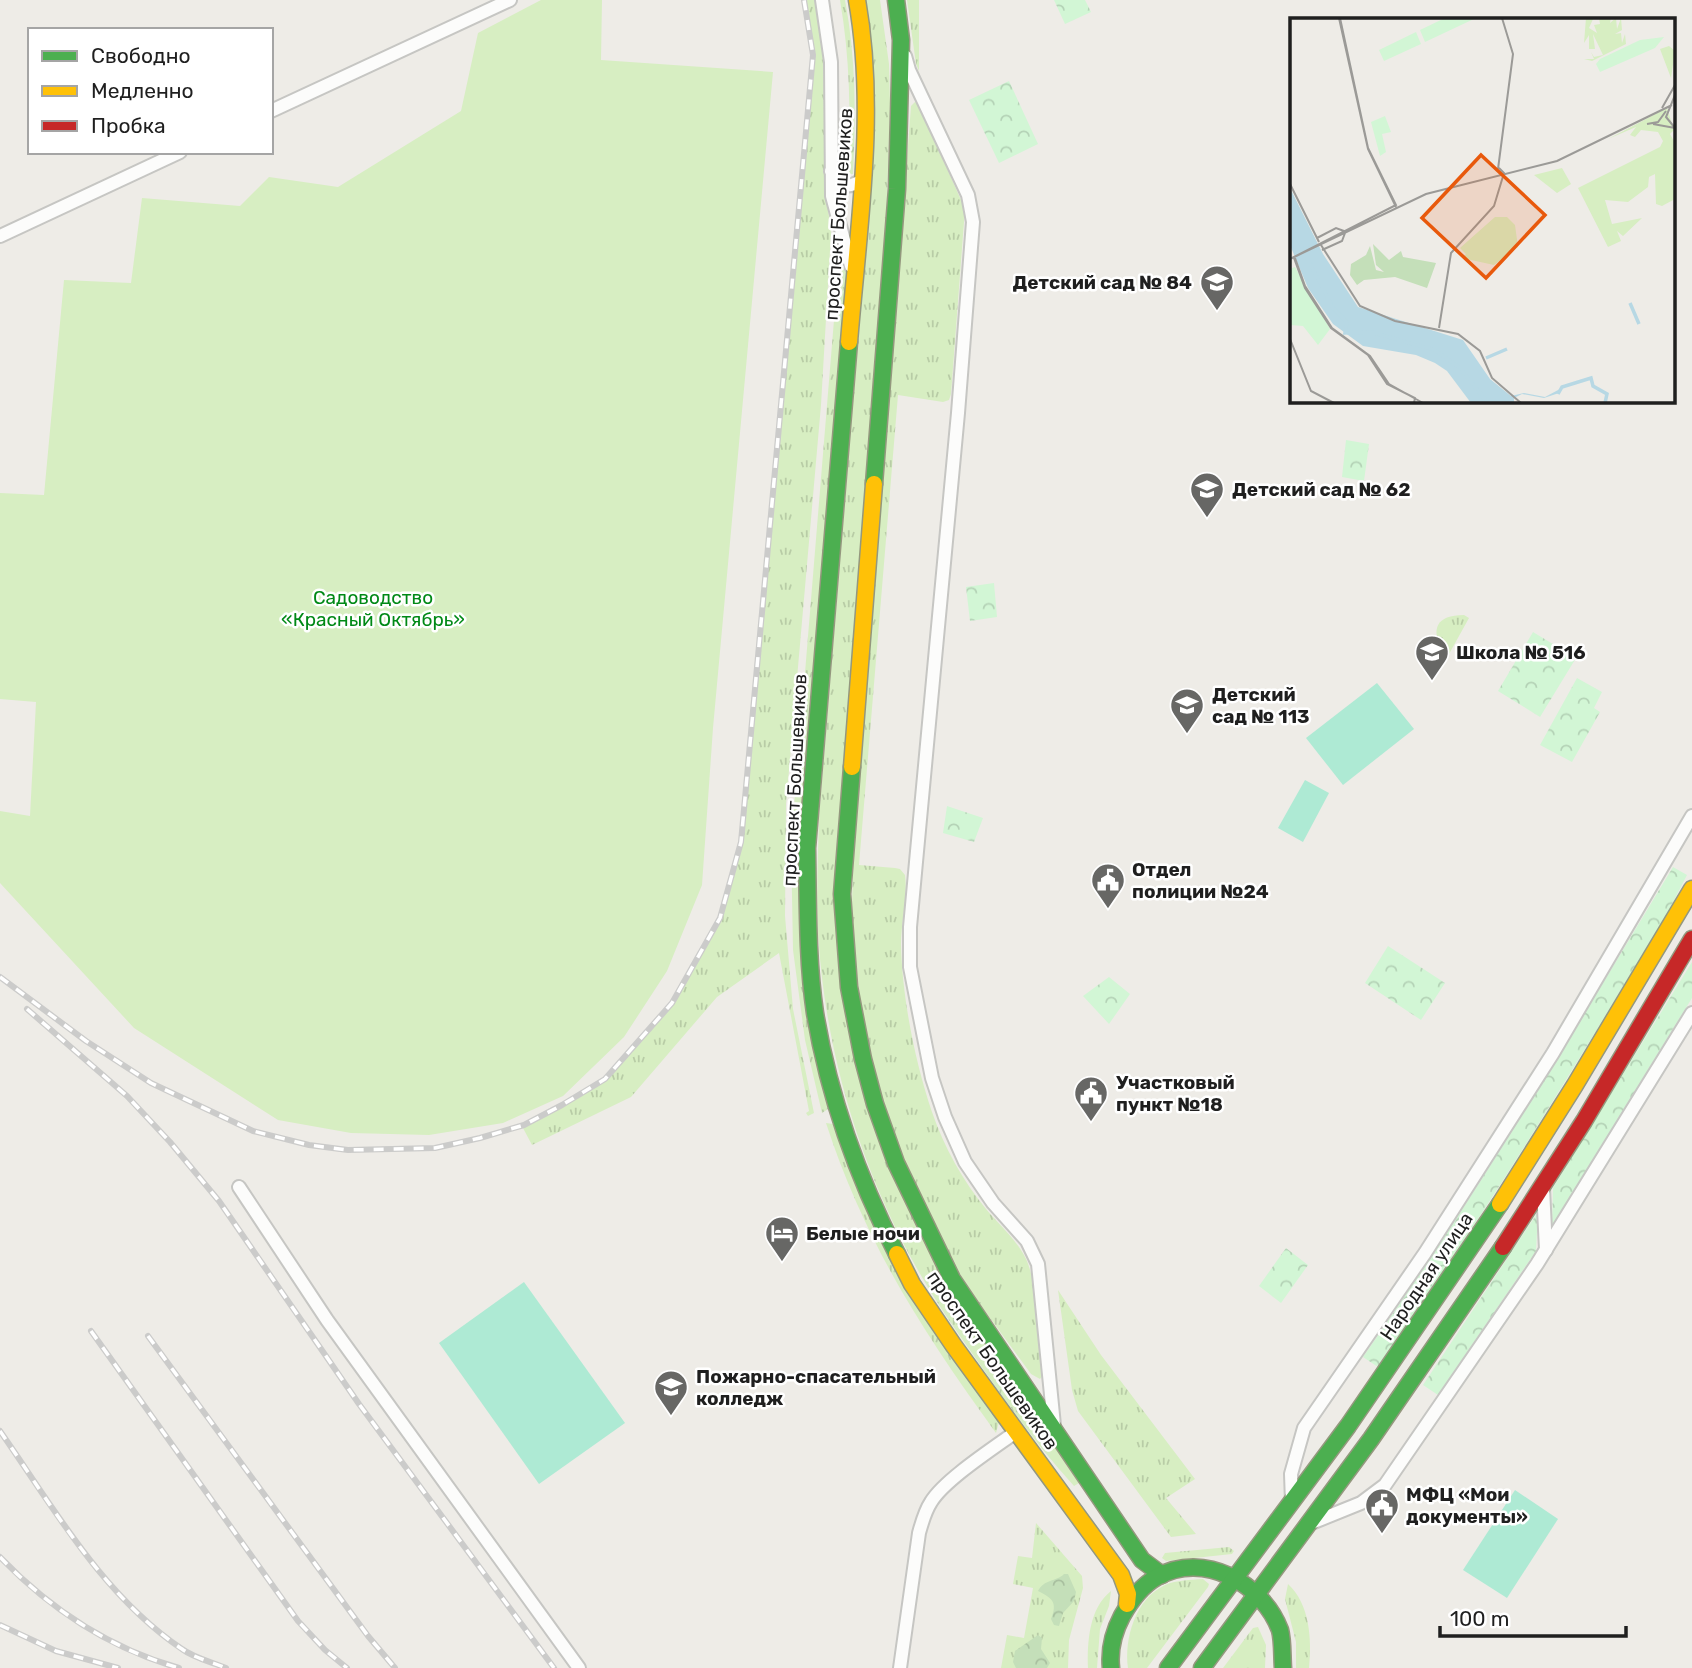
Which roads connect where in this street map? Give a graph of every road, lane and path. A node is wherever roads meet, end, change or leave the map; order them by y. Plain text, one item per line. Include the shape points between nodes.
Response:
1 (510, 0) edge
2 (822, 0) edge
3 (857, 0) edge
4 (896, 0) edge
5 (901, 40) junction
6 (273, 110) edge
7 (176, 154) edge
8 (831, 170) junction
9 (862, 180) junction
10 (0, 236) edge
11 (855, 279) junction
12 (1692, 816) edge
13 (1692, 889) edge
14 (1692, 939) edge
15 (1692, 1013) edge
16 (1543, 1184) junction
17 (239, 1187) dead end
18 (1546, 1250) junction
19 (1017, 1431) junction
20 (1055, 1432) junction
21 (1292, 1505) junction
22 (1311, 1523) junction
23 (1162, 1575) junction
24 (1237, 1577) junction
25 (1259, 1593) junction
26 (1127, 1604) junction
27 (579, 1668) edge
28 (900, 1668) edge
29 (1111, 1668) edge
30 (1168, 1668) edge
31 (1202, 1668) edge
32 (1283, 1668) edge

1 - 6 street
2 - 8 street via 833,97
3 - 9 main road, проспект Большевиков via 867,96
4 - 5 main road, проспект Большевиков
5 - 20 street via 909,69 968,195 973,222 914,875 910,967 932,1079 955,1140 978,1184 1027,1241 1038,1264
5 - 20 main road, проспект Большевиков via 897,189 842,894 849,986 875,1104 925,1226 952,1279
7 - 10 street
8 - 9 street via 842,186
8 - 11 street via 832,196
9 - 11 main road, проспект Большевиков
11 - 19 main road, проспект Большевиков via 807,848 815,1011 837,1112 880,1221 912,1284
12 - 21 street via 1553,1053 1425,1253 1304,1428 1291,1474
13 - 21 main road, Народная улица via 1460,1265
14 - 16 main road
15 - 18 street
16 - 18 street
16 - 22 main road via 1470,1297
17 - 27 street via 327,1320
18 - 22 street via 1385,1485 1361,1503
19 - 26 main road, проспект Большевиков via 1121,1575
19 - 28 street via 951,1481 932,1499 923,1516
20 - 23 main road, проспект Большевиков via 1142,1560
21 - 24 main road, Народная улица
22 - 25 main road
23 - 24 main road via 1198,1568
23 - 26 main road
24 - 25 main road
24 - 30 main road, Народная улица
25 - 31 main road
25 - 32 main road via 1280,1629
26 - 29 main road via 1112,1642

